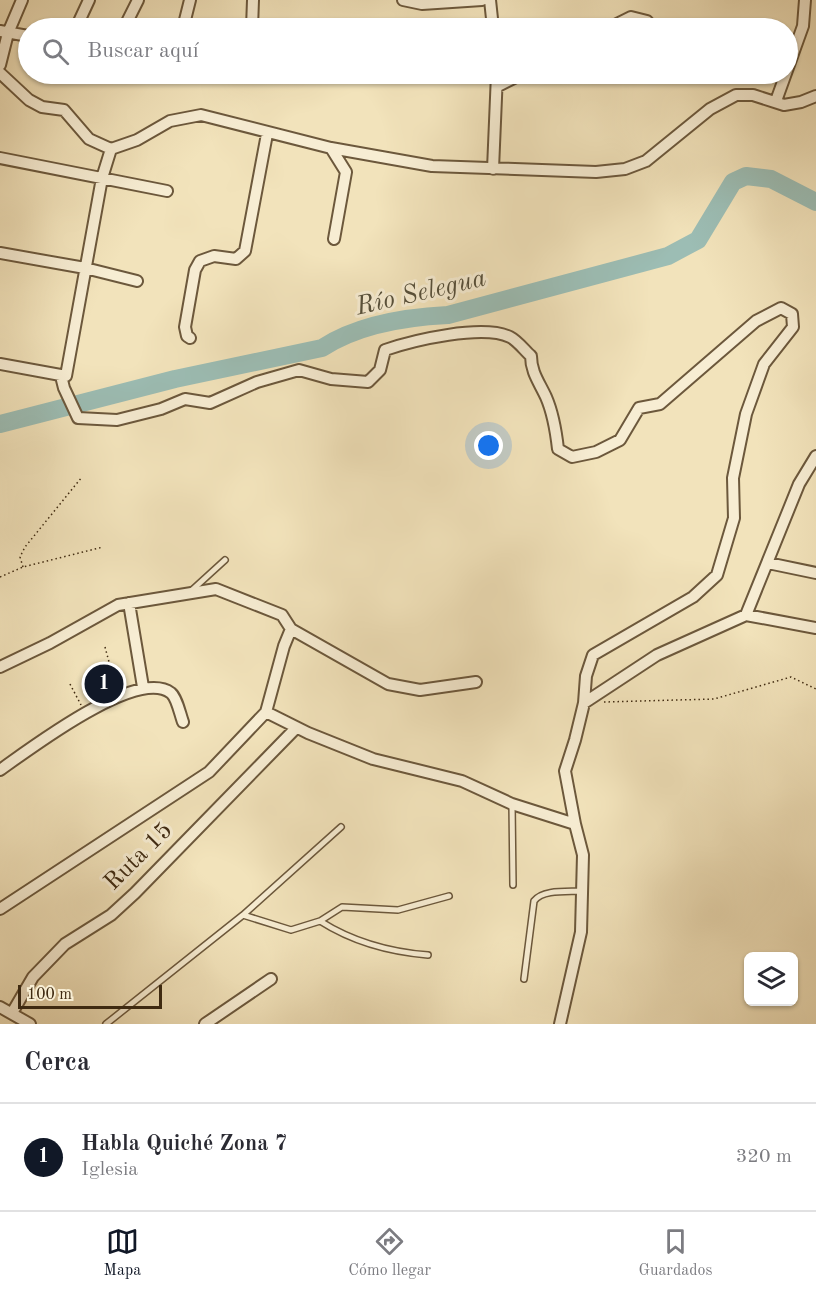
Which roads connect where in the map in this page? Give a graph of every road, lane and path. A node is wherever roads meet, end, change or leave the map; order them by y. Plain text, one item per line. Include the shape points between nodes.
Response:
1 (22, 0) edge
2 (89, 0) edge
3 (138, 0) edge
4 (190, 0) edge
5 (253, 0) edge
6 (403, 0) edge
7 (482, 0) edge
8 (490, 0) edge
9 (805, 0) edge
10 (81, 18) edge
11 (129, 18) edge
12 (186, 18) edge
13 (252, 18) edge
14 (492, 18) edge
15 (4, 32) edge
16 (798, 40) edge
17 (0, 65) edge
18 (0, 73) edge
19 (502, 84) edge
20 (782, 84) edge
21 (498, 86) joint
22 (816, 96) edge
23 (776, 101) junction
24 (267, 134) junction
25 (331, 148) junction
26 (111, 149) junction
27 (0, 158) edge
28 (493, 169) junction
29 (102, 178) junction
30 (167, 191) dead end
31 (334, 239) dead end
32 (0, 253) edge
33 (85, 268) junction
34 (137, 281) dead end
35 (190, 338) dead end
36 (0, 364) edge
37 (61, 376) junction
38 (816, 456) edge
39 (82, 477) dead end
40 (103, 547) dead end
41 (225, 560) dead end
42 (768, 563) junction
43 (22, 567) junction
44 (816, 573) edge
45 (0, 577) edge
46 (189, 593) junction
47 (129, 603) junction
48 (746, 615) junction
49 (816, 628) edge
50 (291, 629) junction
51 (105, 647) dead end
52 (0, 667) edge
53 (476, 682) dead end
54 (70, 684) dead end
55 (143, 687) junction
56 (816, 689) edge
57 (118, 694) junction
58 (584, 703) junction
59 (266, 712) junction
60 (85, 714) junction
61 (183, 722) dead end
62 (296, 728) junction
63 (0, 770) edge
64 (512, 804) junction
65 (575, 824) junction
66 (341, 827) dead end
67 (513, 885) dead end
68 (582, 891) junction
69 (449, 896) dead end
70 (0, 909) edge
71 (243, 915) junction
72 (320, 921) junction
73 (428, 955) dead end
74 (272, 979) dead end
75 (524, 979) dead end
76 (0, 1007) edge
77 (12, 1013) junction
78 (30, 1024) edge
79 (106, 1024) edge
80 (205, 1024) edge
81 (560, 1024) edge

1 - 15 street
2 - 10 street
3 - 11 street
4 - 12 street
5 - 13 street
6 - 7 street via 422,4
8 - 14 street
9 - 16 street
15 - 17 street
18 - 26 street via 29,100 42,107 64,110 89,139
19 - 21 street
20 - 23 street
21 - 28 street
22 - 23 street via 784,105
23 - 28 street via 753,94 735,95 710,109 646,161 625,169
24 - 25 street
24 - 26 street via 201,115 170,121 137,140
24 - 35 street via 245,251 236,259 214,256 200,261 185,327
25 - 28 street via 432,166
25 - 31 street via 346,172
26 - 29 street
27 - 29 street
29 - 30 street
29 - 33 street
32 - 33 street
33 - 34 street
33 - 37 street via 66,376
36 - 37 street
37 - 58 street via 78,418 117,420 161,410 185,399 210,403 257,382 299,370 331,379 368,382 380,370 385,350 457,333 497,334 511,337 531,356 531,369 546,398 558,449 572,457 596,452 620,440 639,408 660,404 756,321 781,309 792,314 794,327 764,364 746,414 733,478 734,518 717,575 693,597 593,655 586,676
38 - 42 street via 799,484
39 - 43 path via 25,547 20,557
40 - 43 path
41 - 46 lane
42 - 44 street
42 - 48 street
43 - 45 path
46 - 47 street
46 - 50 street via 216,589 282,615
47 - 52 street via 118,605
47 - 55 street
48 - 49 street
48 - 58 street via 657,655
50 - 53 street via 388,684 420,690
50 - 59 street
51 - 57 path
54 - 60 path
55 - 57 street
55 - 61 street via 173,695
56 - 58 path via 791,677 714,699
57 - 60 street
58 - 65 street via 565,771
59 - 62 street
59 - 70 street via 208,772
60 - 63 street
62 - 64 street via 373,759 462,781
62 - 77 street, Ruta 15 via 111,915 53,955 33,977
64 - 65 street
64 - 67 lane
65 - 68 street via 583,855
66 - 71 lane
68 - 75 lane via 549,893 534,901
68 - 81 street via 581,932
69 - 72 lane via 398,910 342,908
71 - 72 lane via 291,930
71 - 79 lane
72 - 73 lane via 386,951
74 - 80 street
76 - 77 street
77 - 78 street

